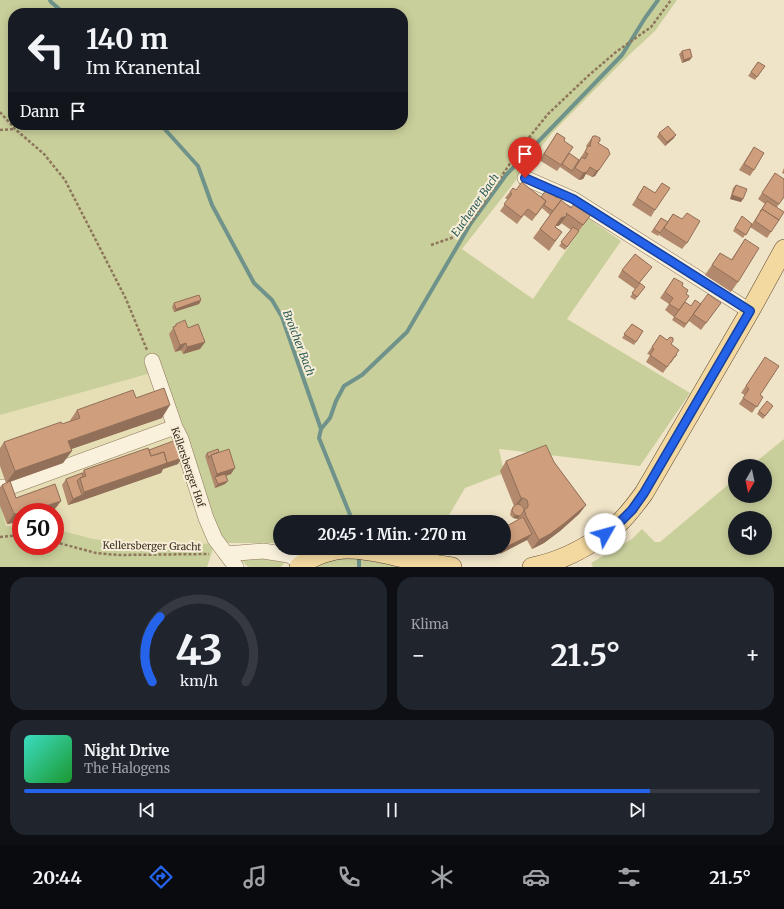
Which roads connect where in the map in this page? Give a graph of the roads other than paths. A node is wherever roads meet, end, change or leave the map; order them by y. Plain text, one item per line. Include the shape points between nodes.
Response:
1 (525, 178) dead end
2 (784, 249) edge
3 (750, 311) junction
4 (152, 361) road end
5 (175, 428) junction
6 (0, 487) edge
7 (226, 554) junction
8 (320, 555) edge
9 (390, 555) edge
10 (301, 565) edge
11 (236, 567) edge
12 (452, 567) edge
13 (532, 567) edge

1 - 3 street via 573,199
2 - 3 main road
3 - 13 main road via 632,510 617,525 592,543 570,555
4 - 5 street, Kellersberger Hof
5 - 6 street via 10,487
5 - 7 street, Kellersberger Hof via 181,439 206,518 215,539
7 - 10 street via 263,551 289,555
7 - 11 street, Kellersberger Hof
8 - 10 main road
9 - 12 main road

